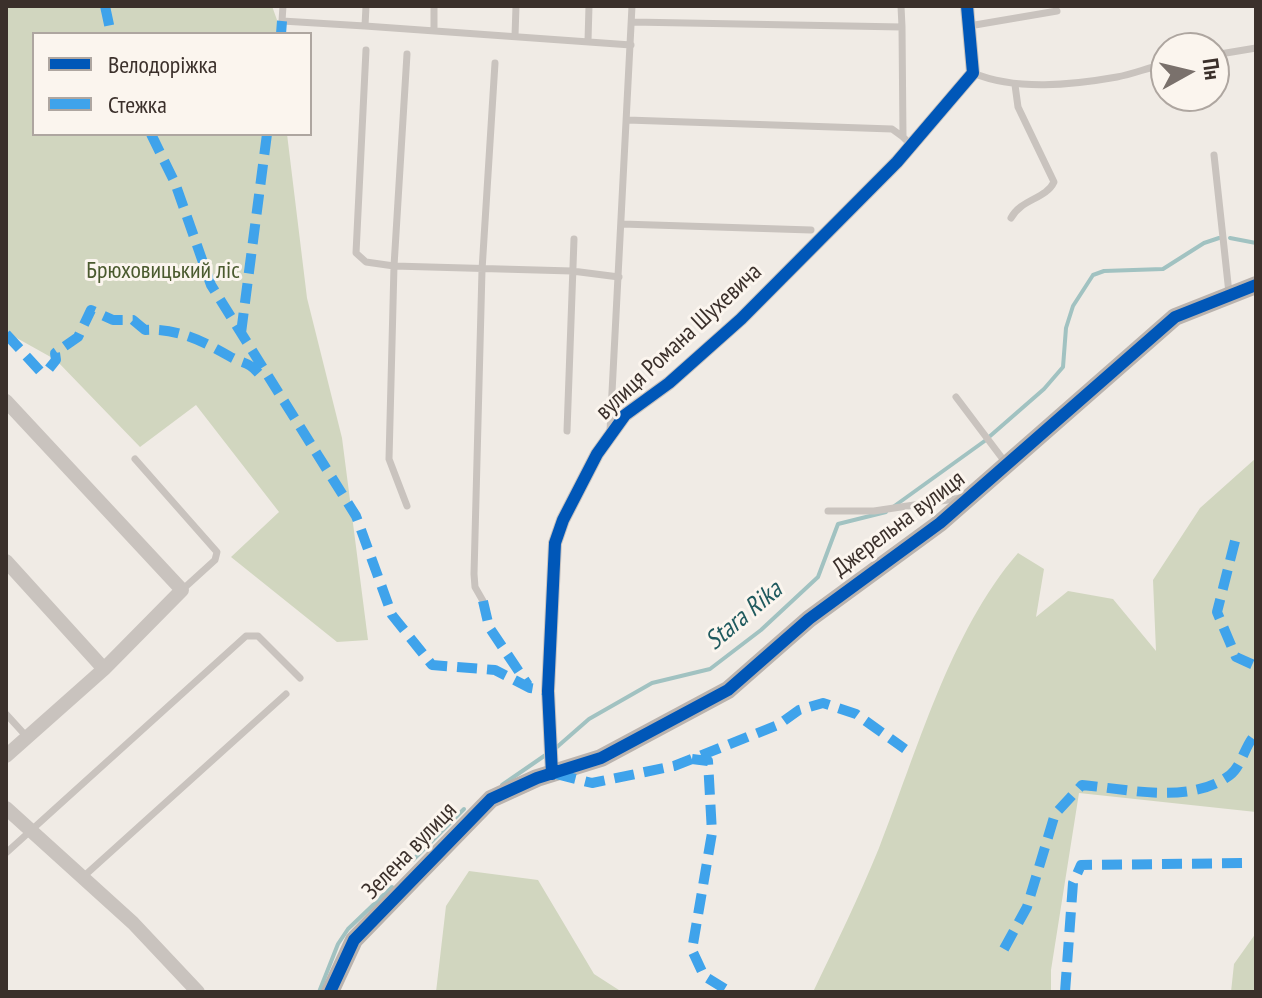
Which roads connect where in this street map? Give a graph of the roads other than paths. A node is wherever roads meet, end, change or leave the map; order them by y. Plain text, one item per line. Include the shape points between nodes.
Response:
1 (283, 6) edge
2 (366, 6) edge
3 (434, 6) edge
4 (516, 6) edge
5 (589, 6) edge
6 (632, 6) edge
7 (901, 6) edge
8 (967, 6) edge
9 (1057, 11) dead end
10 (632, 22) junction
11 (365, 26) junction
12 (969, 26) junction
13 (902, 27) junction
14 (434, 31) junction
15 (515, 36) junction
16 (588, 41) junction
17 (631, 45) junction
18 (1256, 48) edge
19 (366, 50) dead end
20 (1230, 52) edge
21 (407, 54) dead end
22 (495, 63) dead end
23 (1150, 68) edge
24 (973, 73) junction
25 (1015, 85) junction
26 (627, 120) junction
27 (908, 141) junction
28 (1214, 155) dead end
29 (1011, 218) dead end
30 (622, 224) junction
31 (811, 230) dead end
32 (574, 239) dead end
33 (394, 266) junction
34 (482, 270) junction
35 (572, 271) junction
36 (619, 277) junction
37 (1256, 285) edge
38 (1229, 293) junction
39 (956, 397) dead end
40 (6, 401) edge
41 (567, 431) dead end
42 (610, 433) junction
43 (135, 459) dead end
44 (1008, 466) junction
45 (971, 497) junction
46 (407, 506) dead end
47 (828, 511) dead end
48 (6, 561) edge
49 (182, 590) junction
50 (483, 601) dead end
51 (104, 669) junction
52 (300, 678) dead end
53 (286, 694) dead end
54 (6, 714) edge
55 (27, 737) junction
56 (6, 756) edge
57 (552, 768) junction
58 (6, 808) edge
59 (30, 830) junction
60 (6, 853) edge
61 (83, 877) junction
62 (198, 992) edge
63 (330, 992) edge

1 - 11 lane via 282,21
2 - 11 lane
3 - 14 lane
4 - 15 lane
5 - 16 lane
6 - 10 lane
7 - 13 lane
8 - 12 street
9 - 12 lane
10 - 13 lane
10 - 17 lane
11 - 14 lane
12 - 24 street
13 - 27 lane
14 - 15 lane
15 - 16 lane
16 - 17 lane
17 - 26 lane
18 - 20 lane
19 - 33 lane via 356,253 366,262
21 - 33 lane
22 - 34 lane
23 - 25 lane via 1118,77
24 - 25 lane
24 - 27 street, вулиця Романа Шухевича
25 - 29 lane via 1018,107 1054,182 1017,207
26 - 27 lane via 892,129
26 - 30 lane
27 - 42 street, вулиця Романа Шухевича via 741,319
28 - 38 lane
30 - 31 lane
30 - 36 lane
32 - 35 lane
33 - 34 lane
33 - 46 lane via 389,459
34 - 35 lane
34 - 50 lane via 474,574
35 - 36 lane
35 - 41 lane
36 - 42 lane
37 - 38 street, Джерельна вулиця
38 - 44 street, Джерельна вулиця via 1175,317
39 - 44 lane
40 - 49 street
42 - 57 street, вулиця Романа Шухевича via 555,543 550,606
43 - 49 lane via 217,552
44 - 45 street, Джерельна вулиця
45 - 47 lane via 874,511
45 - 57 street, Джерельна вулиця via 809,619 728,690 601,758
48 - 51 street
49 - 51 street
51 - 55 street
52 - 59 lane via 258,636 246,636
53 - 61 lane
54 - 55 lane
55 - 56 street
57 - 63 street, Зелена вулиця via 491,799 354,940
58 - 59 street
59 - 60 lane
59 - 61 street
61 - 62 street

